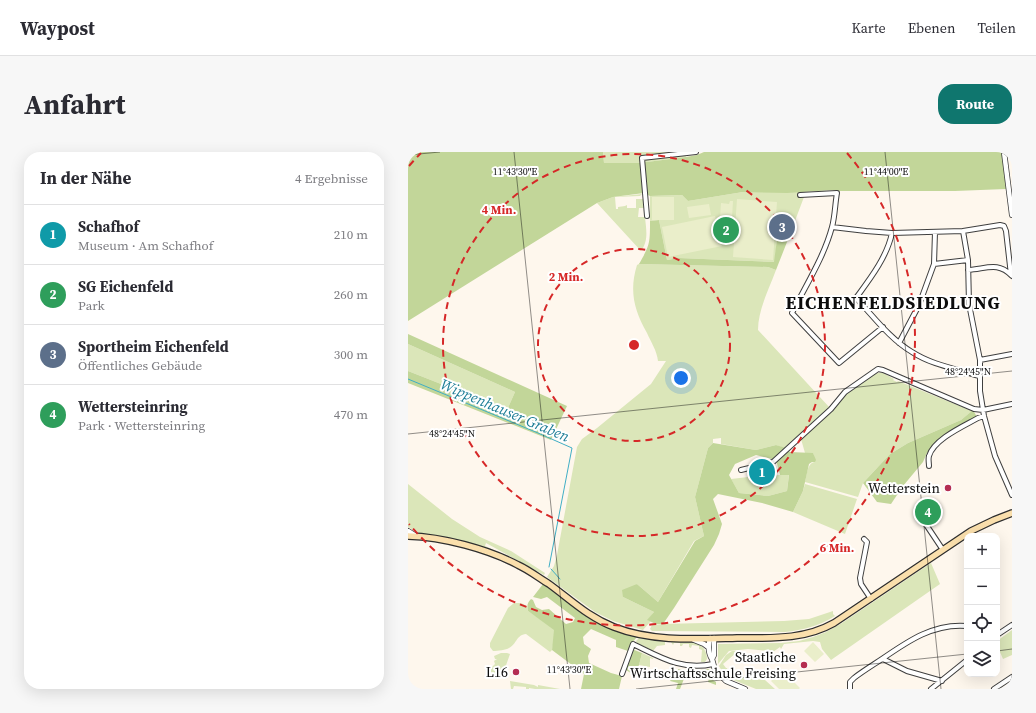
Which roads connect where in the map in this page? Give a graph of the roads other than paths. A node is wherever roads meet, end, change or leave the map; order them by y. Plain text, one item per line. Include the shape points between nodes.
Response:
1 (696, 152) edge
2 (1004, 152) edge
3 (800, 196) dead end
4 (1012, 215) edge
5 (647, 216) dead end
6 (832, 227) junction
7 (963, 231) junction
8 (935, 232) junction
9 (892, 233) junction
10 (968, 260) junction
11 (934, 264) junction
12 (968, 270) junction
13 (1012, 276) edge
14 (883, 327) junction
15 (899, 343) junction
16 (1012, 354) edge
17 (980, 360) junction
18 (979, 376) junction
19 (1012, 404) edge
20 (983, 410) junction
21 (984, 416) junction
22 (929, 466) dead end
23 (741, 470) dead end
24 (1012, 495) edge
25 (1012, 513) edge
26 (925, 523) dead end
27 (408, 531) edge
28 (408, 536) edge
29 (416, 536) junction
30 (864, 538) dead end
31 (943, 550) junction
32 (871, 599) junction
33 (1012, 625) edge
34 (964, 626) edge
35 (1000, 632) edge
36 (686, 638) junction
37 (712, 638) junction
38 (708, 647) junction
39 (883, 658) junction
40 (713, 662) junction
41 (964, 663) edge
42 (622, 674) dead end
43 (1012, 677) edge
44 (942, 681) junction
45 (745, 689) edge
46 (850, 689) edge
47 (931, 689) edge
48 (994, 689) edge

1 - 5 street via 642,158
2 - 4 street
3 - 6 street via 837,193
6 - 9 street
6 - 14 street via 819,260 792,312 839,363
7 - 8 street
7 - 10 street
7 - 13 street via 995,225 1004,226
8 - 9 street
8 - 11 street
9 - 14 street via 881,261 856,298
10 - 11 street
10 - 12 street
11 - 15 street via 920,305
12 - 13 street via 996,266 1003,268
12 - 17 street via 969,304
14 - 15 street
15 - 18 street via 929,361
16 - 17 street
17 - 18 street
18 - 20 street
19 - 20 street
20 - 21 street
20 - 23 street via 974,409 880,369 845,392 831,409 773,462
21 - 22 street via 944,438 934,447 929,457
21 - 24 street via 995,456
25 - 31 main road via 981,526
26 - 31 street
27 - 29 street
28 - 29 main road
29 - 36 main road via 460,543 518,564 588,614 617,628 636,634
30 - 32 street via 867,542 860,578
31 - 32 main road
32 - 37 main road via 834,623 805,635 784,638
33 - 35 street
34 - 39 street via 948,626 916,636
36 - 37 main road
36 - 38 street via 699,641
37 - 38 street
37 - 40 street
38 - 40 street
39 - 44 street via 907,671
39 - 46 street via 854,678 850,682
40 - 42 street via 695,667 683,666 633,644
40 - 45 street via 716,672 723,679
41 - 44 street
43 - 48 street
44 - 47 street

